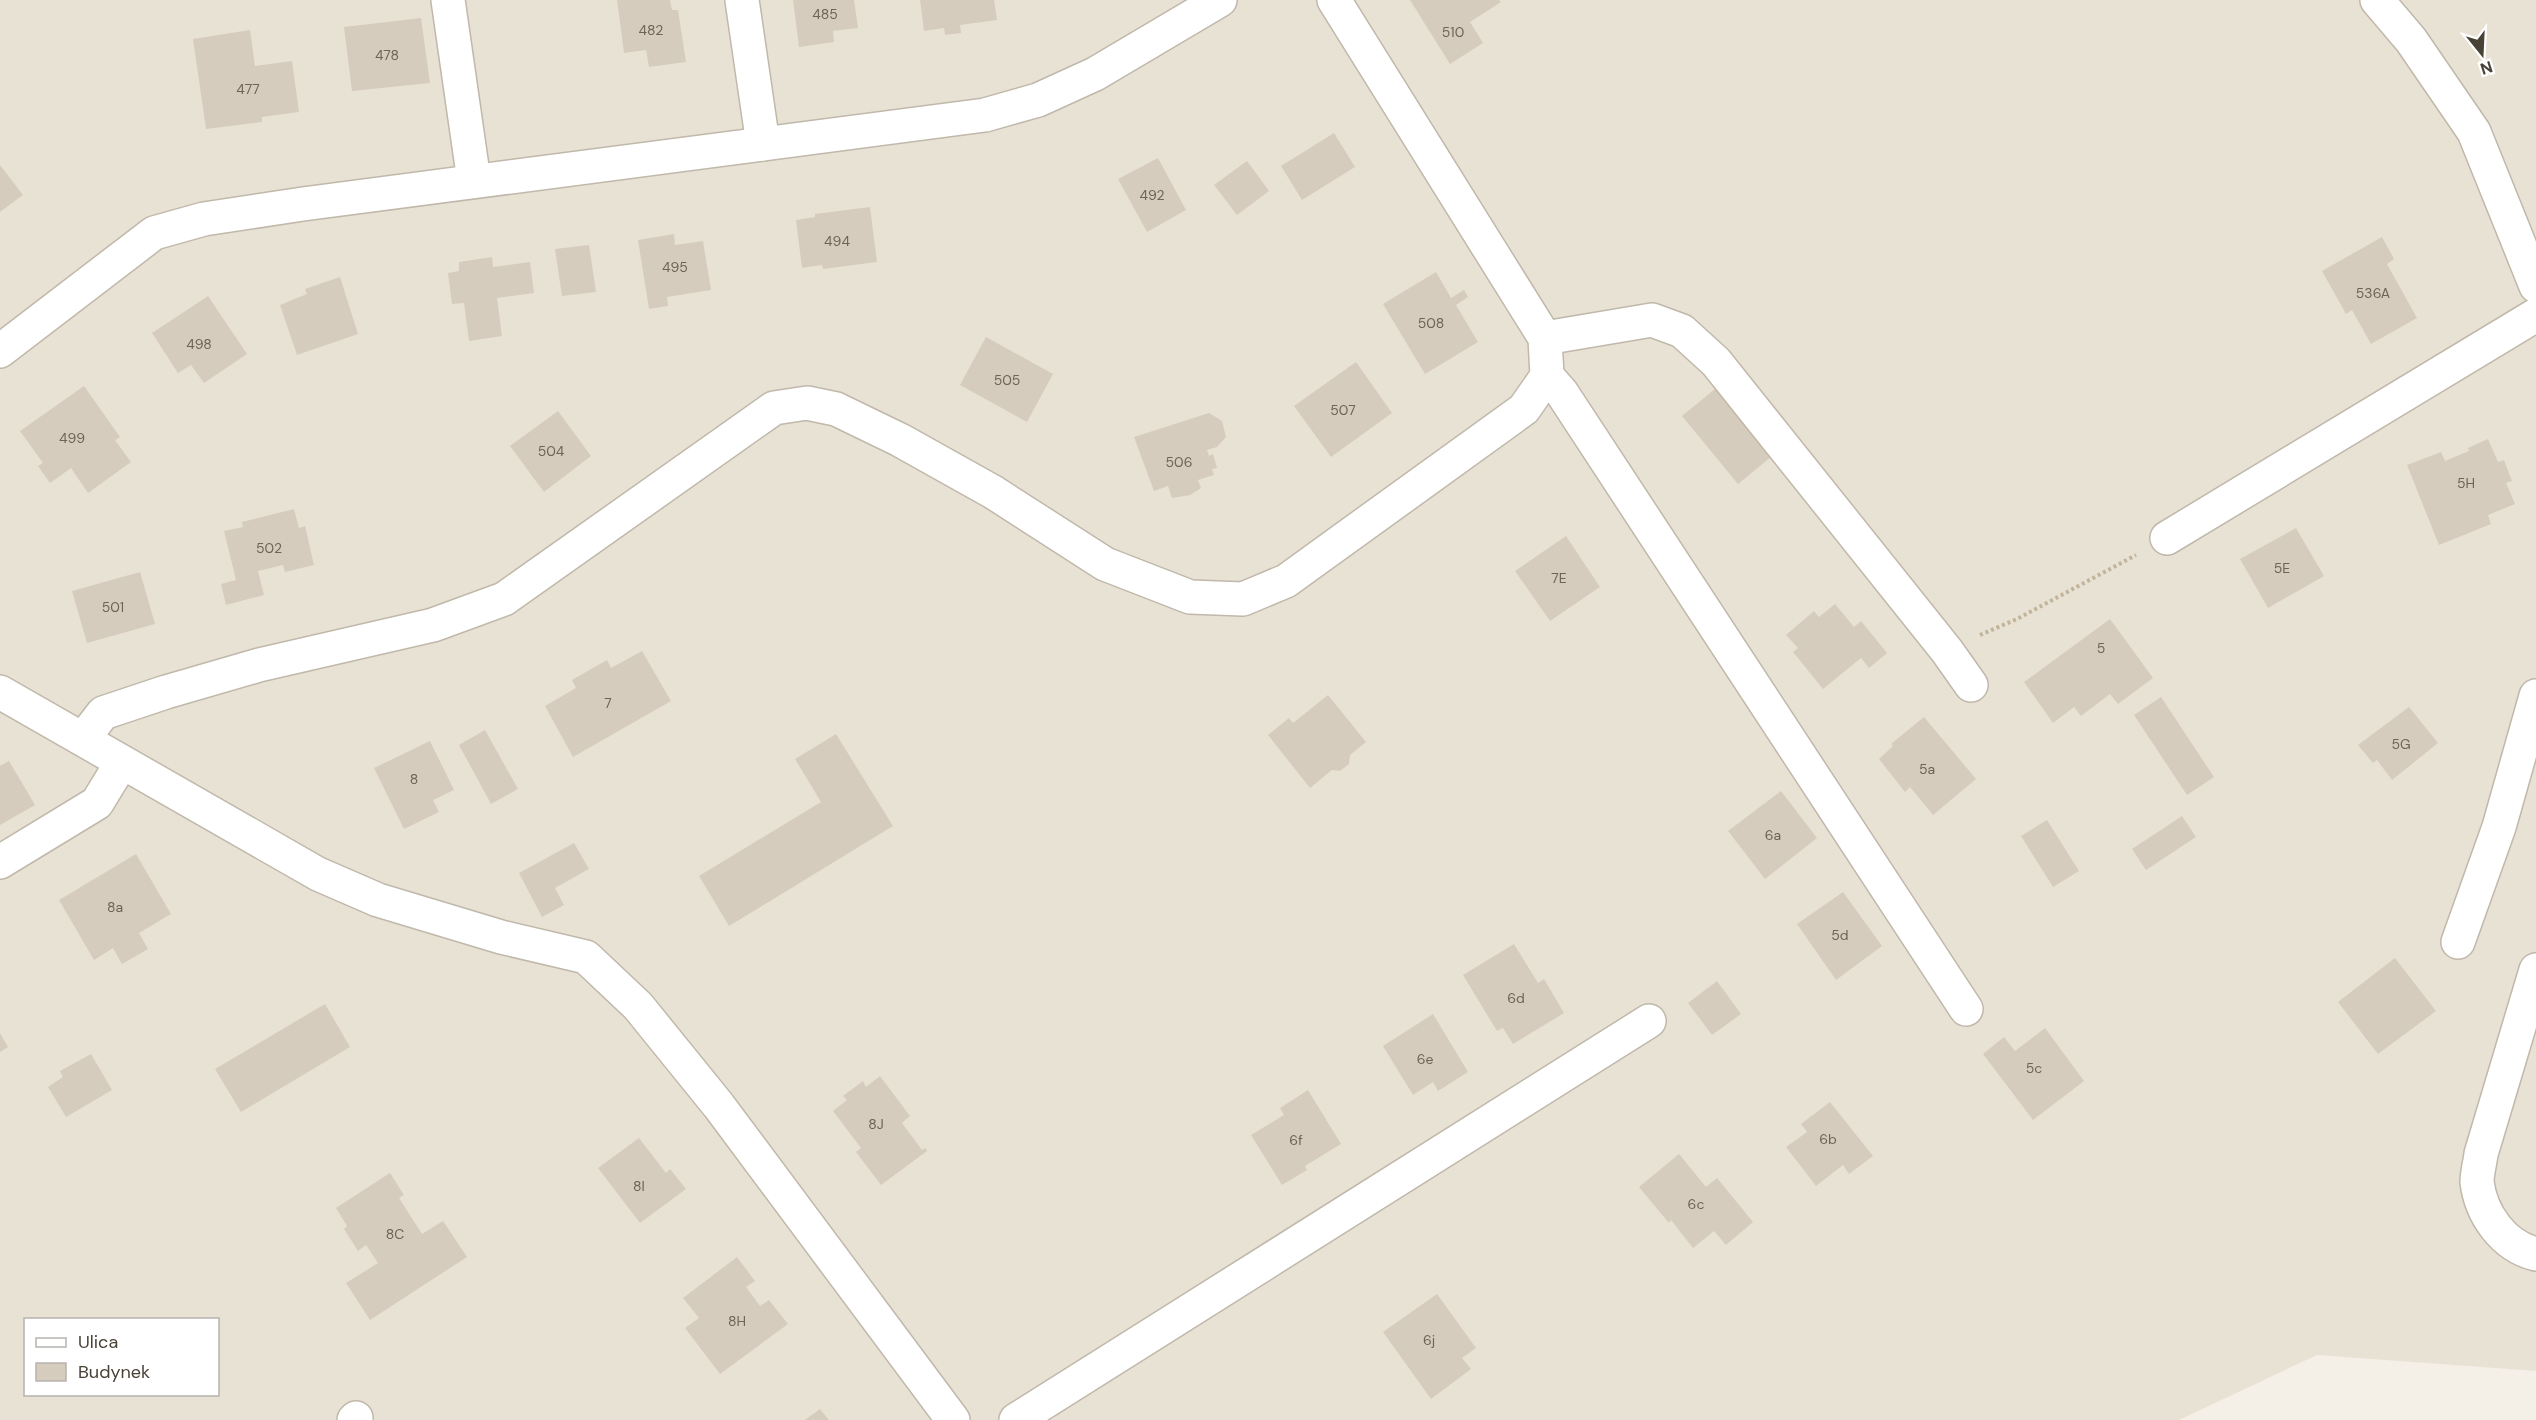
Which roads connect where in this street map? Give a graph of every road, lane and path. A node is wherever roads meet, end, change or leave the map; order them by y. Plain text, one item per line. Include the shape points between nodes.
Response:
1 (448, 0) edge
2 (742, 0) edge
3 (1220, 0) edge
4 (1335, 0) edge
5 (2378, 0) edge
6 (763, 144) junction
7 (474, 181) junction
8 (2536, 286) edge
9 (2536, 315) edge
10 (1545, 338) junction
11 (0, 351) edge
12 (1547, 376) junction
13 (2167, 538) joint
14 (1947, 651) junction
15 (1971, 685) dead end
16 (0, 692) edge
17 (2536, 696) edge
18 (83, 740) junction
19 (123, 762) junction
20 (0, 862) edge
21 (2458, 942) dead end
22 (2536, 970) edge
23 (1966, 1009) dead end
24 (1650, 1021) dead end
25 (2536, 1254) edge
26 (953, 1420) edge
27 (1016, 1420) edge

1 - 7 street
2 - 6 street
3 - 6 street via 1095,74 1038,100 985,115
4 - 10 street
5 - 8 street via 2411,40 2474,132
6 - 7 street
7 - 11 street via 204,219 154,233
9 - 13 street
10 - 12 street
10 - 14 street via 1652,320 1682,331 1716,362
12 - 18 street via 1524,408 1286,581 1243,599 1190,597 1105,564 993,492 836,409 807,402 774,408 504,598 433,625 259,665 103,713
12 - 23 street via 1562,393
13 - 14 path via 2017,619
14 - 15 street
16 - 18 street
17 - 21 street via 2499,827
18 - 19 street
19 - 20 street via 97,804
19 - 26 street via 318,874 378,900 501,937 586,957 638,1006 719,1106
22 - 25 street via 2477,1179 2481,1201 2493,1225 2511,1242
24 - 27 street

